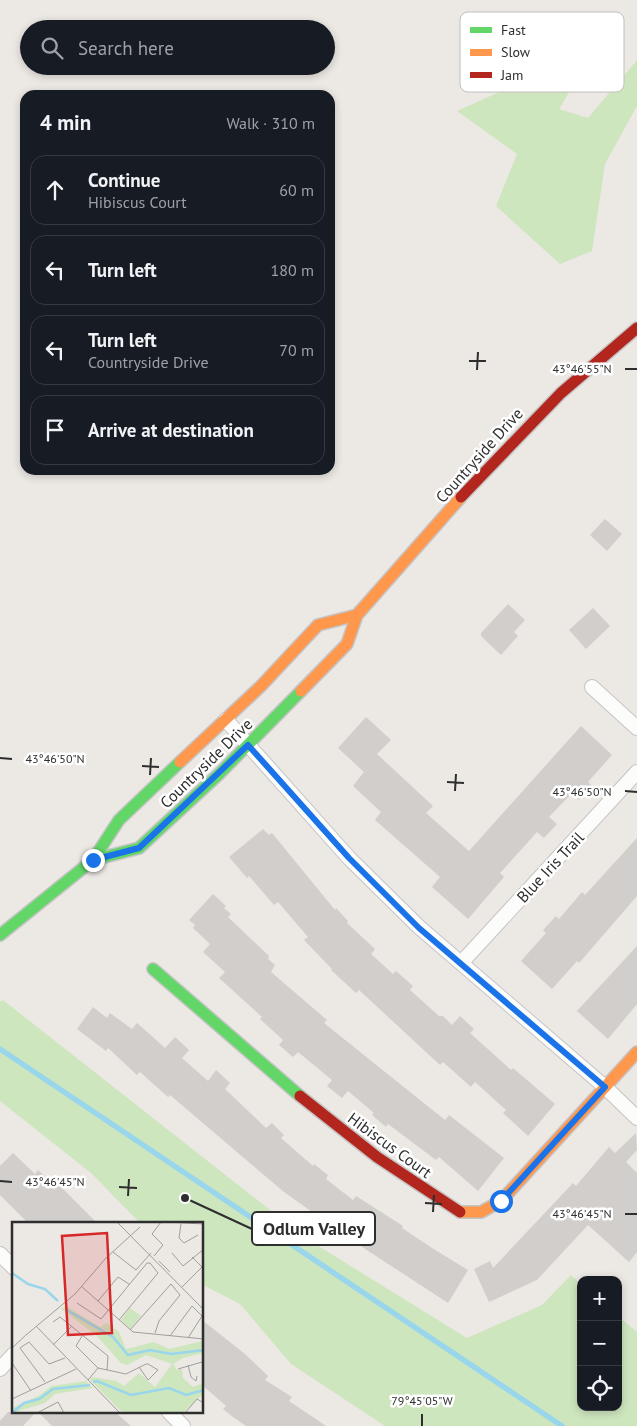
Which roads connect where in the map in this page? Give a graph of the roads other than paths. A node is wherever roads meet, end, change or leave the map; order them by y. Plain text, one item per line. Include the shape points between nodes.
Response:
1 (637, 328) edge
2 (357, 615) junction
3 (592, 687) dead end
4 (226, 720) junction
5 (637, 728) edge
6 (248, 745) junction
7 (637, 772) edge
8 (93, 860) junction
9 (0, 935) edge
10 (462, 962) junction
11 (153, 969) dead end
12 (637, 1052) edge
13 (605, 1087) junction
14 (637, 1118) edge
15 (0, 1254) edge
16 (12, 1266) edge
17 (12, 1356) edge
18 (0, 1368) edge
19 (170, 1414) edge
20 (184, 1426) edge

1 - 2 main road, Countryside Drive via 601,355 532,420
2 - 4 main road, Countryside Drive via 318,625
2 - 6 main road, Countryside Drive via 347,644
3 - 5 street
4 - 6 street
4 - 8 main road, Countryside Drive via 119,820
6 - 8 main road, Countryside Drive via 139,848
6 - 10 street via 349,858 419,928
7 - 10 street, Blue Iris Trail
8 - 9 main road, Countryside Drive
10 - 13 street
11 - 13 main road, Hibiscus Court via 292,1090 368,1150 458,1212 473,1215 489,1211 501,1201
12 - 13 main road, Hibiscus Court
13 - 14 street
15 - 16 street
17 - 18 street
19 - 20 street

